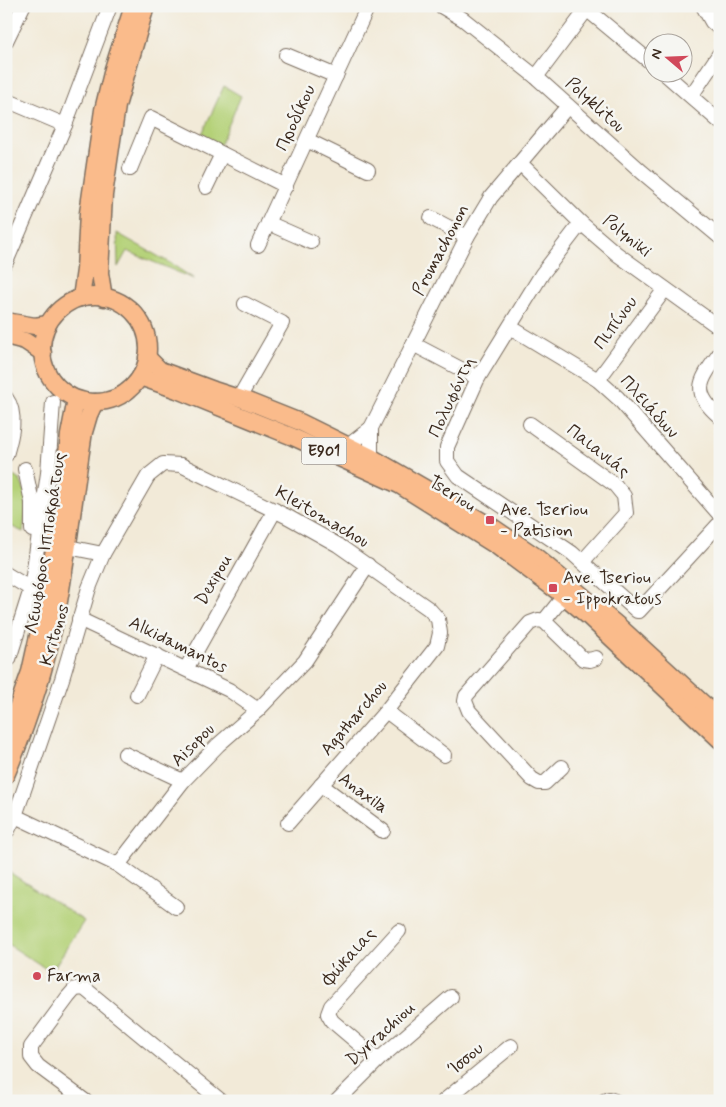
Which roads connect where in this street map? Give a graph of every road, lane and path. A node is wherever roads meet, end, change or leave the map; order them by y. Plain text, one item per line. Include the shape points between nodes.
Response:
1 (23, 6) edge
2 (110, 6) edge
3 (133, 6) edge
4 (146, 6) edge
5 (368, 6) edge
6 (441, 6) edge
7 (703, 6) edge
8 (585, 8) edge
9 (720, 29) edge
10 (6, 41) edge
11 (720, 53) edge
12 (286, 55) dead end
13 (644, 57) edge
14 (336, 76) junction
15 (536, 77) junction
16 (674, 82) edge
17 (690, 96) junction
18 (6, 100) edge
19 (568, 106) junction
20 (720, 122) edge
21 (65, 125) junction
22 (307, 140) junction
23 (222, 154) junction
24 (520, 163) junction
25 (130, 169) dead end
26 (368, 170) dead end
27 (206, 186) dead end
28 (286, 186) junction
29 (431, 218) dead end
30 (268, 223) junction
31 (581, 223) junction
32 (719, 234) edge
33 (467, 237) junction
34 (311, 242) dead end
35 (258, 245) dead end
36 (6, 262) edge
37 (665, 289) junction
38 (81, 298) junction
39 (104, 298) junction
40 (245, 304) dead end
41 (6, 321) edge
42 (48, 324) junction
43 (510, 326) junction
44 (720, 328) edge
45 (6, 336) edge
46 (413, 344) junction
47 (42, 353) junction
48 (720, 353) edge
49 (147, 357) junction
50 (140, 377) junction
51 (478, 378) junction
52 (598, 380) junction
53 (6, 398) edge
54 (239, 398) junction
55 (76, 399) junction
56 (53, 402) dead end
57 (95, 402) junction
58 (720, 417) edge
59 (530, 424) dead end
60 (371, 428) junction
61 (348, 446) junction
62 (6, 457) edge
63 (371, 457) junction
64 (162, 464) joint
65 (25, 469) junction
66 (64, 481) junction
67 (46, 482) junction
68 (276, 510) junction
69 (720, 515) edge
70 (720, 523) edge
71 (68, 546) junction
72 (103, 554) junction
73 (582, 561) junction
74 (368, 565) junction
75 (26, 573) dead end
76 (6, 574) edge
77 (32, 589) junction
78 (564, 596) junction
79 (79, 619) junction
80 (544, 621) junction
81 (440, 632) joint
82 (156, 655) junction
83 (596, 658) dead end
84 (6, 661) edge
85 (186, 669) junction
86 (137, 695) dead end
87 (258, 710) junction
88 (386, 711) junction
89 (720, 719) edge
90 (6, 739) edge
91 (720, 740) edge
92 (125, 754) dead end
93 (444, 755) dead end
94 (562, 767) dead end
95 (6, 775) edge
96 (183, 781) junction
97 (321, 786) junction
98 (15, 816) junction
99 (288, 823) dead end
100 (8, 830) dead end
101 (383, 831) dead end
102 (118, 865) junction
103 (176, 907) dead end
104 (399, 930) dead end
105 (451, 997) dead end
106 (511, 1046) dead end
107 (378, 1060) junction
108 (85, 1101) edge
109 (221, 1101) edge
110 (337, 1101) edge
111 (444, 1101) edge
112 (604, 1101) edge
113 (615, 1101) edge

1 - 10 street
2 - 21 street
3 - 38 main road via 103,110 88,213
4 - 39 main road via 117,106 105,186 100,264
5 - 14 street, Προδίκου
6 - 15 street, Polyklitou via 463,19
7 - 9 street
8 - 13 street
8 - 15 street
11 - 17 street
12 - 14 street
14 - 22 street, Προδίκου
15 - 19 street, Polyklitou
16 - 17 street
17 - 20 street
18 - 21 street
19 - 24 street, Promachonon
19 - 32 street, Polyklitou via 678,203
21 - 36 street
22 - 26 street
22 - 28 street, Προδίκου
23 - 25 street via 151,118
23 - 27 street
23 - 28 street
24 - 31 street, Polyniki
24 - 33 street, Promachonon via 490,197
28 - 30 street, Προδίκου
29 - 33 street
30 - 34 street
30 - 35 street, Προδίκου
31 - 37 street, Polyniki
31 - 43 street, Πολυφόντη via 542,274
33 - 46 street, Promachonon
37 - 44 street, Polyniki
37 - 52 street, Πιπίνου
38 - 39 main road
38 - 42 main road via 68,304
39 - 49 main road via 126,306 136,316 147,340
40 - 54 street via 282,322
41 - 42 main road via 35,326
42 - 47 main road
43 - 51 street, Πολυφόντη
43 - 52 street, Πλειάδων
45 - 47 main road via 25,341
46 - 51 street
46 - 60 street, Promachonon
47 - 55 main road via 53,382
48 - 58 street via 702,378 701,391 707,406
49 - 50 main road
49 - 54 main road, Tseriou / E901 via 160,370
50 - 57 main road via 113,399
50 - 78 main road, Tseriou / E901 via 293,437 399,485 498,547
51 - 73 street, Πολυφόντη via 447,447 447,461 458,476
52 - 69 street, Πλειάδων via 618,398
53 - 62 street via 11,410 12,431
54 - 61 main road, Tseriou / E901 via 300,422
55 - 57 main road
55 - 66 main road, Λεωφόρος Ιπποκράτους
56 - 67 street
57 - 71 main road, Λεωφόρος Ιπποκράτους via 84,432
59 - 73 street, Παιανιάς via 615,484 624,496 626,513
60 - 61 street, Promachonon
60 - 63 street, Promachonon
61 - 63 main road, Tseriou / E901
62 - 65 street
63 - 89 main road, Tseriou / E901 via 494,528 534,555 621,628
64 - 68 street, Kleitomachou via 182,465
64 - 72 street, Kritonos via 148,476
65 - 67 street
65 - 75 street via 32,502 33,532
66 - 67 street
66 - 90 main road, Λεωφόρος Ιπποκράτους via 32,663
67 - 77 street
68 - 74 street, Kleitomachou
68 - 85 street, Dexipou
70 - 73 street, Πολυφόντη via 637,612
71 - 72 street
71 - 95 main road, Λεωφόρος Ιπποκράτους via 42,677
72 - 79 street, Kritonos
74 - 81 street, Kleitomachou via 430,609 438,619
74 - 87 street, Aisopou via 305,661
76 - 77 street
77 - 84 street
78 - 80 street
78 - 91 main road, Tseriou / E901
79 - 82 street, Alkidamantos
79 - 98 street, Kritonos
80 - 83 street via 583,659
80 - 94 street via 530,624 465,701 469,711 532,779 544,783
81 - 88 street, Agatharchou via 437,646
82 - 85 street, Alkidamantos
82 - 86 street
85 - 87 street, Alkidamantos via 229,690
87 - 96 street, Aisopou
88 - 93 street
88 - 97 street, Agatharchou
92 - 96 street
96 - 102 street, Aisopou
97 - 99 street, Agatharchou
97 - 101 street, Anaxila
98 - 100 street, Kritonos
98 - 102 street
102 - 103 street
104 - 107 street, Φώκαιας via 329,1010 332,1021
105 - 107 street, Dyrrachiou
106 - 111 street, Ίσσου
107 - 110 street, Dyrrachiou
108 - 109 street via 38,1066 31,1057 31,1047 68,996 75,989 84,988
112 - 113 street

